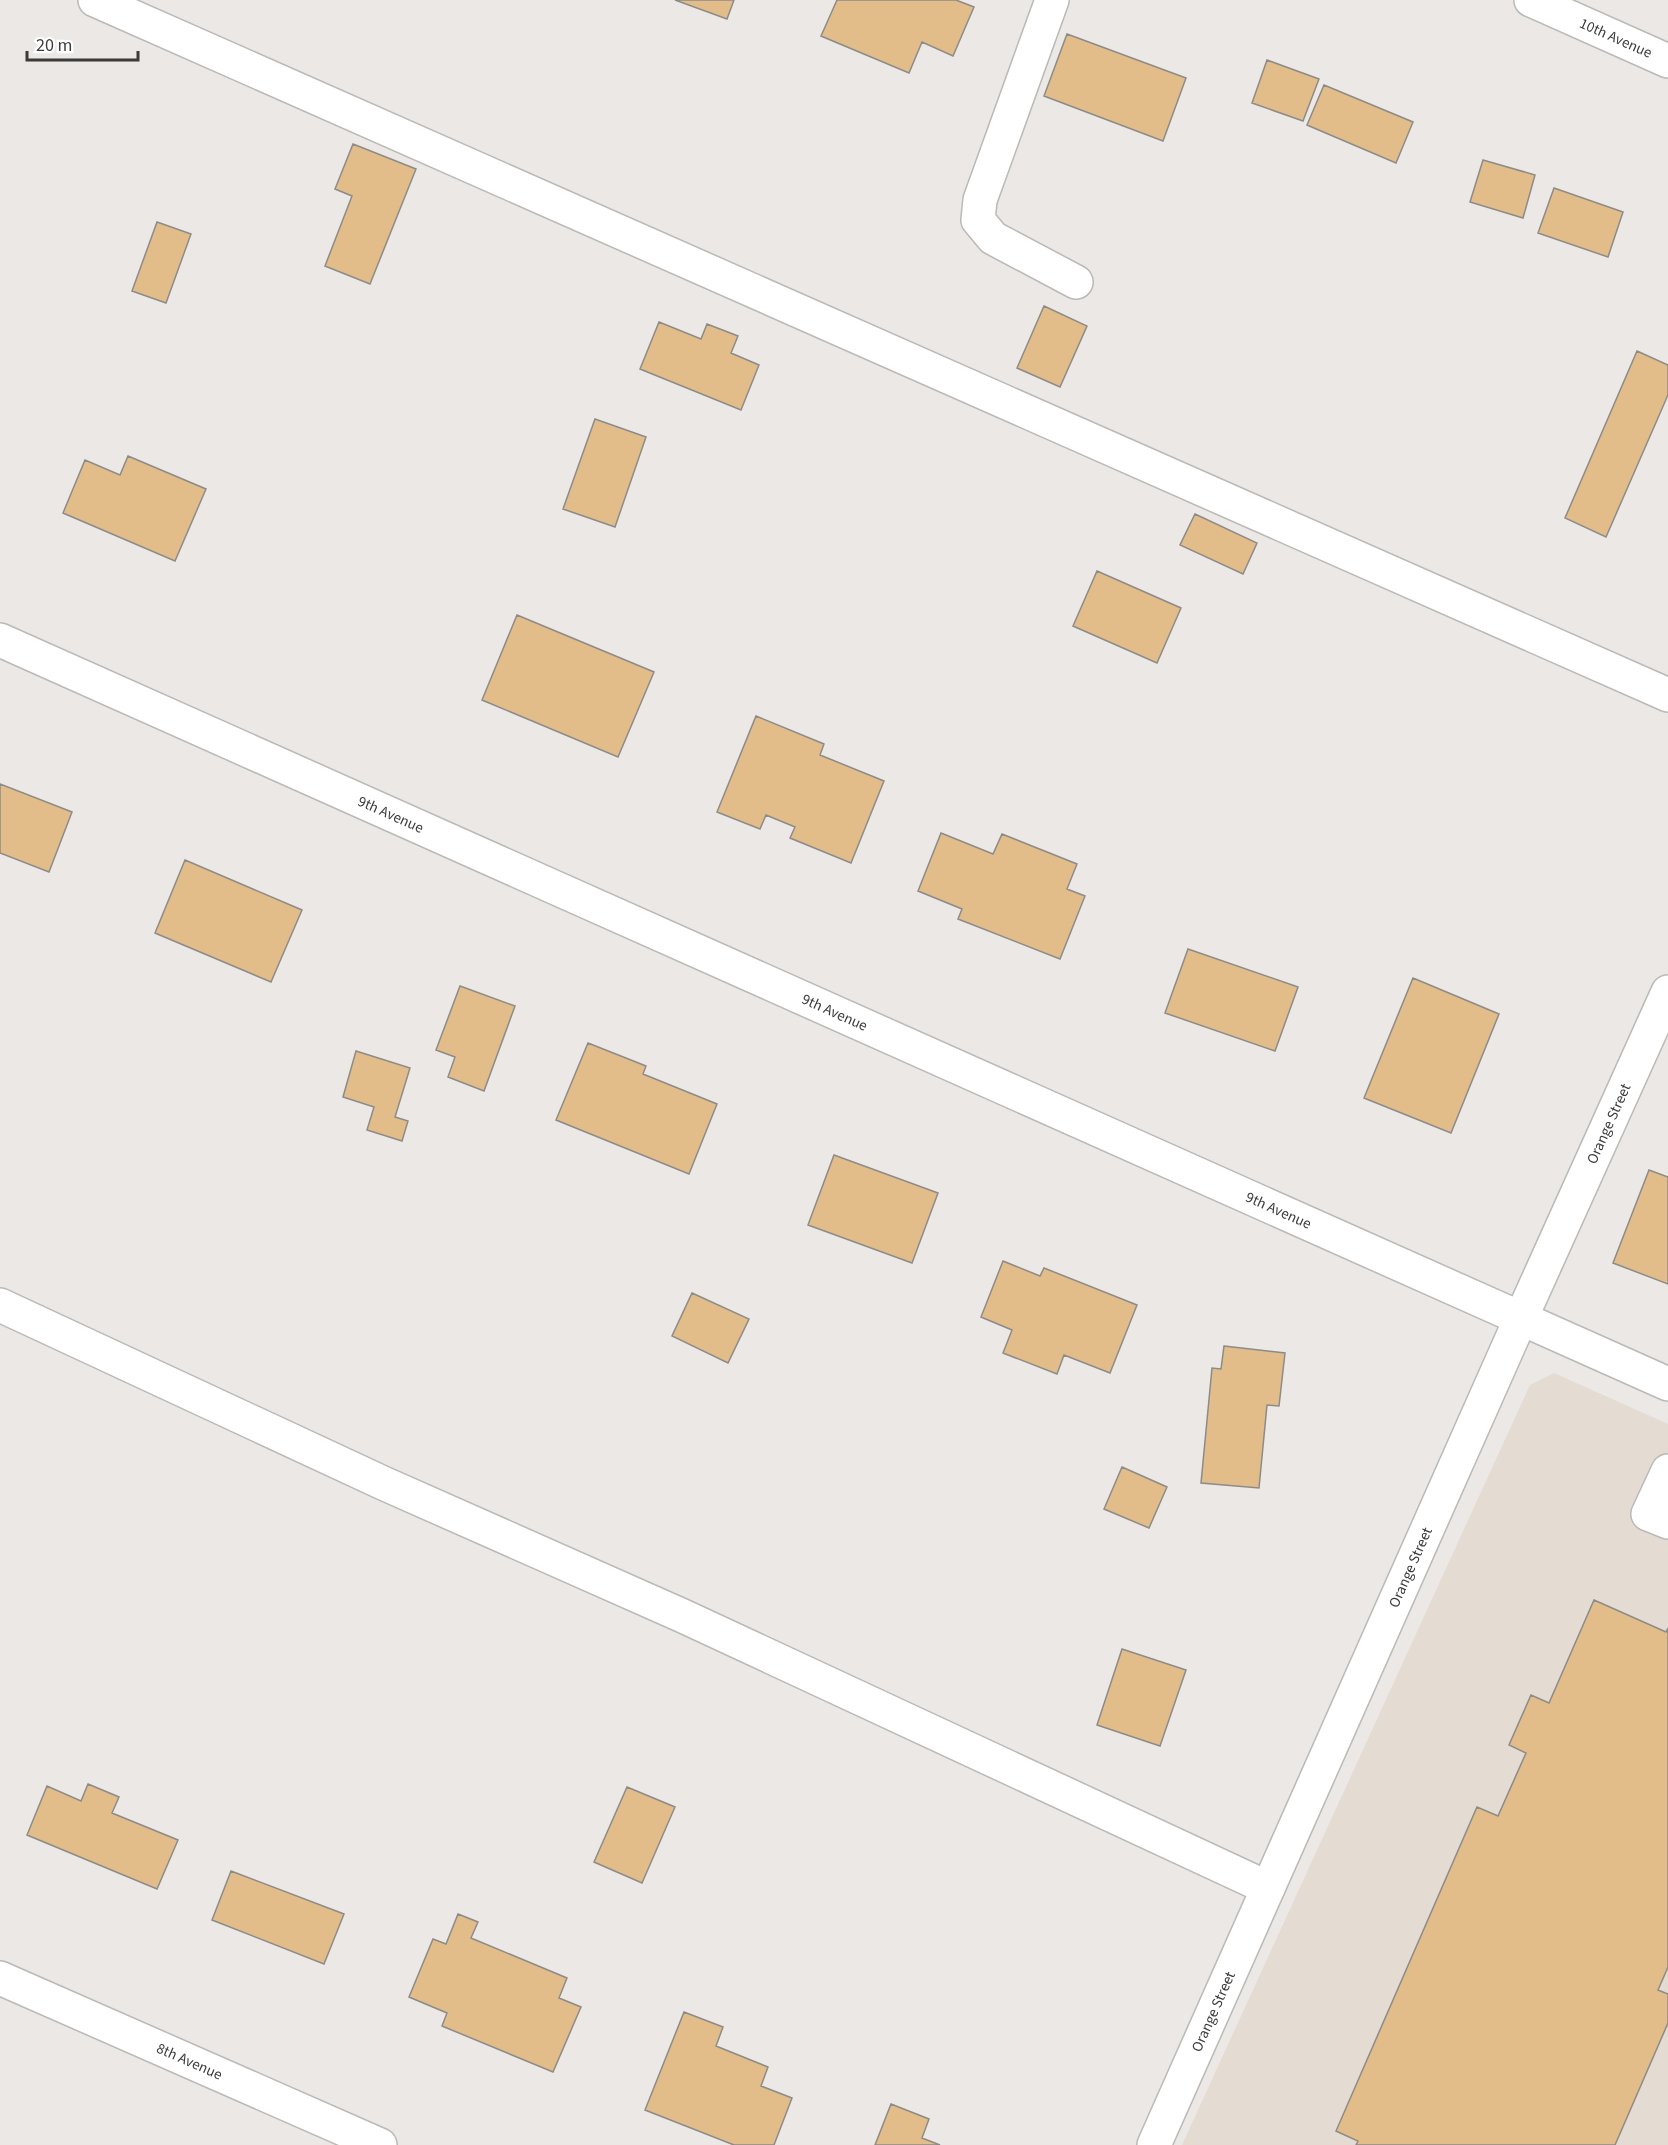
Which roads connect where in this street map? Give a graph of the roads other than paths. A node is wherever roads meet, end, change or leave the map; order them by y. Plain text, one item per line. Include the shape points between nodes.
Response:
1 (95, 0) edge
2 (1052, 0) edge
3 (1530, 0) edge
4 (1668, 61) edge
5 (1076, 282) dead end
6 (0, 640) edge
7 (1668, 695) edge
8 (1668, 992) edge
9 (0, 1305) edge
10 (1521, 1318) junction
11 (1668, 1384) edge
12 (1668, 1471) edge
13 (1668, 1522) edge
14 (1268, 1888) junction
15 (0, 1978) edge
16 (380, 2145) edge
17 (1154, 2145) edge

1 - 7 street
2 - 5 street via 980,200 978,220 993,238
3 - 4 street, 10th Avenue
6 - 10 street, 9th Avenue
8 - 10 street, Orange Street
9 - 14 street
10 - 11 street, 9th Avenue
10 - 14 street, Orange Street
12 - 13 street via 1648,1514
14 - 17 street, Orange Street
15 - 16 street, 8th Avenue

